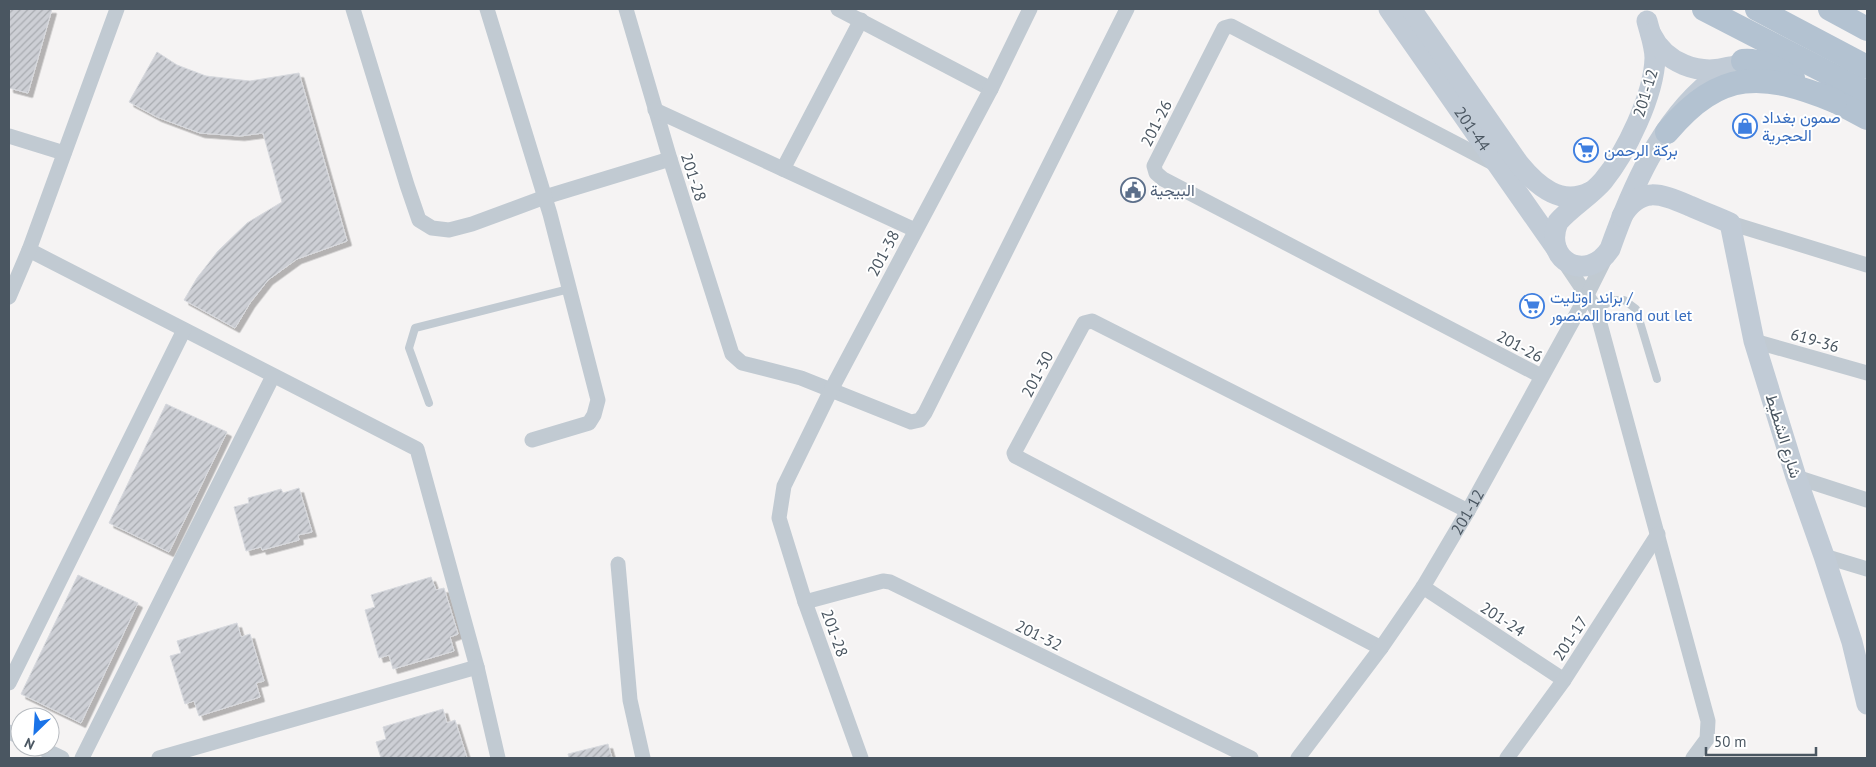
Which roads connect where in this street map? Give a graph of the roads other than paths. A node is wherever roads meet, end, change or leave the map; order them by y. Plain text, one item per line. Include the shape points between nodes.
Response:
1 (117, 9) edge
2 (353, 9) edge
3 (487, 9) edge
4 (626, 9) edge
5 (838, 9) edge
6 (1030, 9) edge
7 (1127, 9) edge
8 (1389, 9) edge
9 (1411, 9) edge
10 (1704, 9) edge
11 (1757, 9) edge
12 (1783, 9) edge
13 (1830, 9) edge
14 (1645, 15) edge
15 (861, 20) junction
16 (1851, 20) edge
17 (1743, 62) junction
18 (1867, 67) edge
19 (991, 89) junction
20 (1867, 93) edge
21 (1836, 101) junction
22 (655, 110) junction
23 (1867, 118) edge
24 (9, 136) edge
25 (1661, 140) junction
26 (64, 153) junction
27 (670, 159) junction
28 (1497, 165) junction
29 (782, 169) junction
30 (1602, 182) junction
31 (545, 197) junction
32 (1674, 199) junction
33 (1622, 216) junction
34 (1730, 223) junction
35 (915, 230) junction
36 (1610, 249) junction
37 (29, 250) junction
38 (1558, 252) junction
39 (1867, 265) edge
40 (569, 289) junction
41 (1587, 295) junction
42 (9, 297) edge
43 (1596, 309) junction
44 (184, 330) junction
45 (1754, 341) junction
46 (1867, 373) edge
47 (273, 376) junction
48 (1541, 376) junction
49 (1657, 378) dead end
50 (831, 390) junction
51 (429, 403) dead end
52 (532, 440) dead end
53 (1796, 477) junction
54 (1867, 500) edge
55 (1468, 512) junction
56 (779, 518) joint
57 (1658, 534) junction
58 (1824, 556) junction
59 (618, 564) dead end
60 (1867, 569) edge
61 (1423, 587) junction
62 (805, 602) junction
63 (1860, 644) edge
64 (1381, 648) junction
65 (477, 666) junction
66 (1564, 680) junction
67 (9, 682) edge
68 (1867, 704) edge
69 (82, 758) edge
70 (159, 758) edge
71 (498, 758) edge
72 (643, 758) edge
73 (861, 758) edge
74 (1251, 758) edge
75 (1298, 758) edge
76 (1507, 758) edge
77 (1693, 758) edge

1 - 26 street
2 - 31 street via 419,220 432,228 448,230
3 - 31 street
4 - 22 street, 201-28
5 - 15 street
6 - 19 street, 201-38
7 - 50 street via 923,417 916,422 907,421
8 - 28 main road, 201-44
9 - 30 main road via 1536,183 1559,196 1571,198 1588,193
10 - 20 main road
11 - 18 main road
12 - 17 main road via 1761,46
13 - 16 main road
14 - 17 main road via 1661,48 1668,56 1688,67 1710,71
14 - 30 main road, 201-12 via 1655,57 1650,86 1628,144
15 - 19 street
15 - 29 street
17 - 21 main road via 1751,60 1775,68
17 - 25 main road, 201-12 via 1712,79 1699,91
19 - 35 street, 201-38
21 - 23 main road
21 - 25 main road via 1790,84 1746,81 1702,98
22 - 27 street, 201-28
22 - 29 street
24 - 26 street
25 - 32 main road via 1651,170 1652,179
25 - 33 main road, 201-12 via 1637,181
26 - 37 street
27 - 31 street
27 - 50 street, 201-28 via 732,354 742,363
28 - 38 main road, 201-44
28 - 48 street, 201-26 via 1227,26 1154,166 1163,179
29 - 35 street
30 - 38 main road, 201-12 via 1558,222 1554,230
31 - 40 street
32 - 33 main road via 1654,194 1640,197
32 - 34 main road
33 - 36 main road, 201-12
34 - 39 street
34 - 45 main road, شارع الشطيط
35 - 50 street, 201-38
36 - 38 main road, 201-12 via 1596,264 1587,266 1568,263
36 - 41 street, 201-12
37 - 42 street
37 - 44 street
38 - 41 street
40 - 51 lane via 415,328 409,348
40 - 52 street via 598,400 589,423
41 - 43 street
41 - 48 street, 201-12
43 - 49 lane via 1615,300 1624,300 1636,309
43 - 57 street
44 - 47 street
44 - 67 street
45 - 46 street, 619-36
45 - 53 main road, شارع الشطيط
47 - 65 street via 417,449
47 - 69 street
48 - 55 street, 201-12
50 - 56 street, 201-38 via 784,486
53 - 54 street
53 - 58 main road, شارع الشطيط
55 - 61 street, 201-12
55 - 64 street, 201-30 via 1092,321 1084,323 1015,456
56 - 62 street, 201-28
57 - 66 street, 201-17
57 - 77 street via 1708,721 1707,739
58 - 60 street
58 - 63 main road, شارع الشطيط
59 - 72 street via 630,700
61 - 64 street, 201-12
61 - 66 street, 201-24
62 - 73 street, 201-28
62 - 74 street, 201-32 via 890,582
63 - 68 main road, شارع الشطيط
64 - 75 street, 201-12
65 - 70 street
65 - 71 street
66 - 76 street, 201-17

